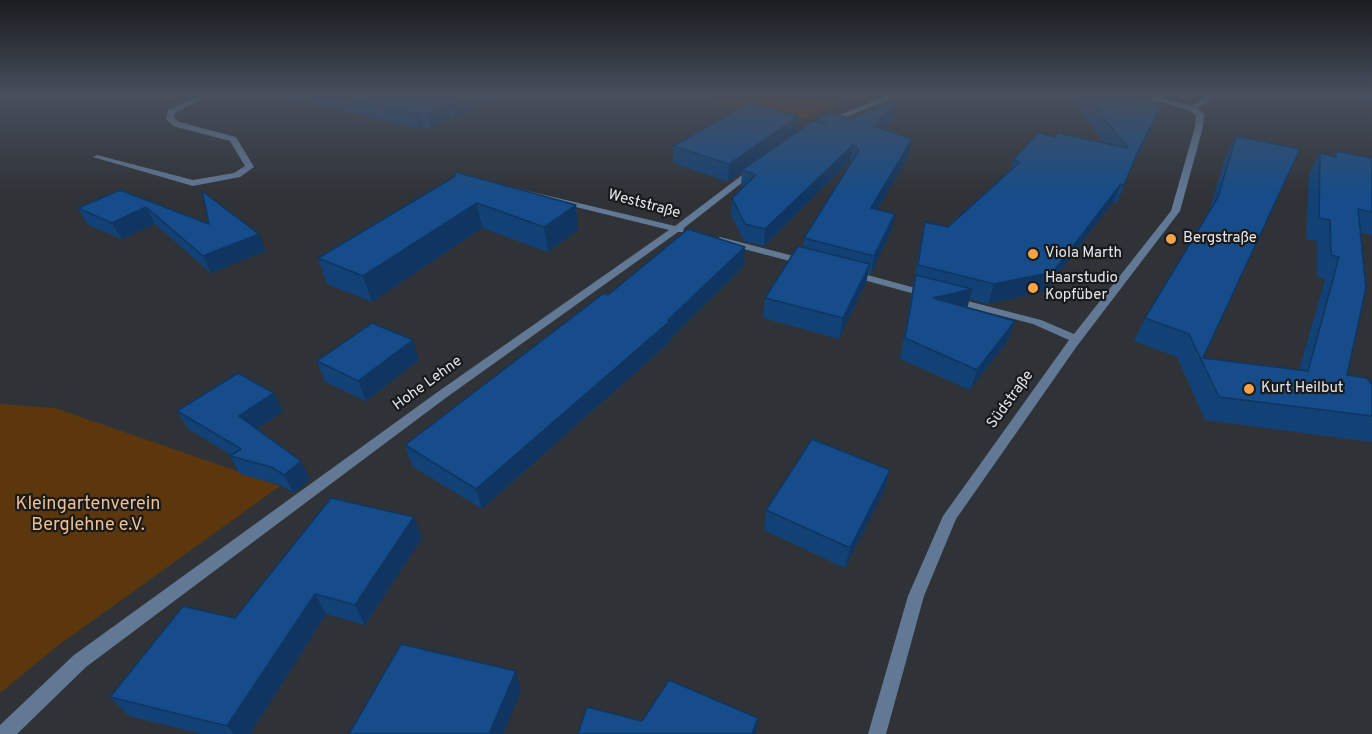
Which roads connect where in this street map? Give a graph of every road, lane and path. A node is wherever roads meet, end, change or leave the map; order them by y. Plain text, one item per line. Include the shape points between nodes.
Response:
1 (192, 128) edge
2 (1199, 128) edge
3 (97, 157) dead end
4 (767, 159) edge
5 (500, 186) edge
6 (677, 229) junction
7 (693, 233) edge
8 (711, 238) edge
9 (817, 265) edge
10 (838, 270) edge
11 (1077, 339) junction
12 (4, 734) edge
13 (877, 734) edge

1 - 3 street via 233,139 250,167 237,175 193,183
2 - 11 street, Südstraße via 1175,211
4 - 6 street, Hohe Lehne
5 - 6 street, Weststraße
6 - 7 street, Weststraße
6 - 12 street, Hohe Lehne via 434,400 80,661
8 - 9 street
10 - 11 street via 1037,322
11 - 13 street, Südstraße via 950,516 916,596

